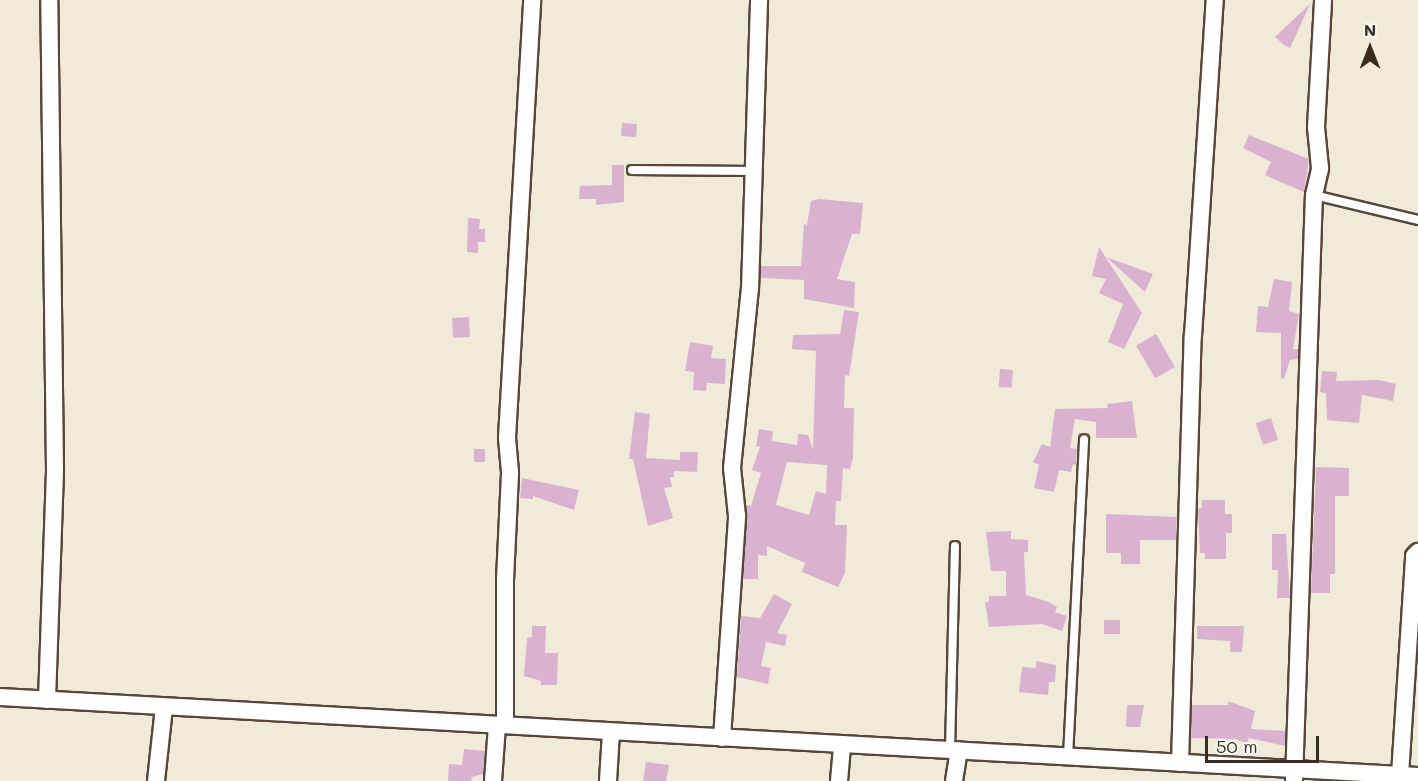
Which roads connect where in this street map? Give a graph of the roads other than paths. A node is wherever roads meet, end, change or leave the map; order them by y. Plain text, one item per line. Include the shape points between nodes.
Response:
1 (49, 0) edge
2 (532, 0) edge
3 (759, 0) edge
4 (1215, 0) edge
5 (1323, 0) edge
6 (632, 170) dead end
7 (751, 171) junction
8 (1314, 195) junction
9 (1418, 220) edge
10 (1084, 439) dead end
11 (955, 546) dead end
12 (1418, 552) edge
13 (0, 697) edge
14 (47, 700) junction
15 (164, 707) junction
16 (501, 725) junction
17 (611, 732) junction
18 (722, 738) junction
19 (842, 744) junction
20 (954, 750) junction
21 (1068, 757) junction
22 (1180, 763) junction
23 (1295, 775) edge
24 (1407, 777) edge
25 (156, 781) edge
26 (493, 781) edge
27 (608, 781) edge
28 (839, 781) edge
29 (954, 781) edge

1 - 14 street via 55,469
2 - 16 street via 507,438 510,472
3 - 7 street
4 - 22 street via 1193,336
5 - 8 street via 1316,127 1320,168
6 - 7 lane
7 - 18 street via 750,289 732,468 737,516
8 - 9 lane
8 - 23 street
10 - 21 lane
11 - 20 lane
12 - 24 street via 1414,556
13 - 14 street
14 - 15 street
15 - 16 street
15 - 25 street
16 - 17 street
16 - 26 street
17 - 18 street
17 - 27 street
18 - 19 street
19 - 20 street
19 - 28 street
20 - 21 street
20 - 29 street
21 - 22 street
22 - 23 street
23 - 24 street

